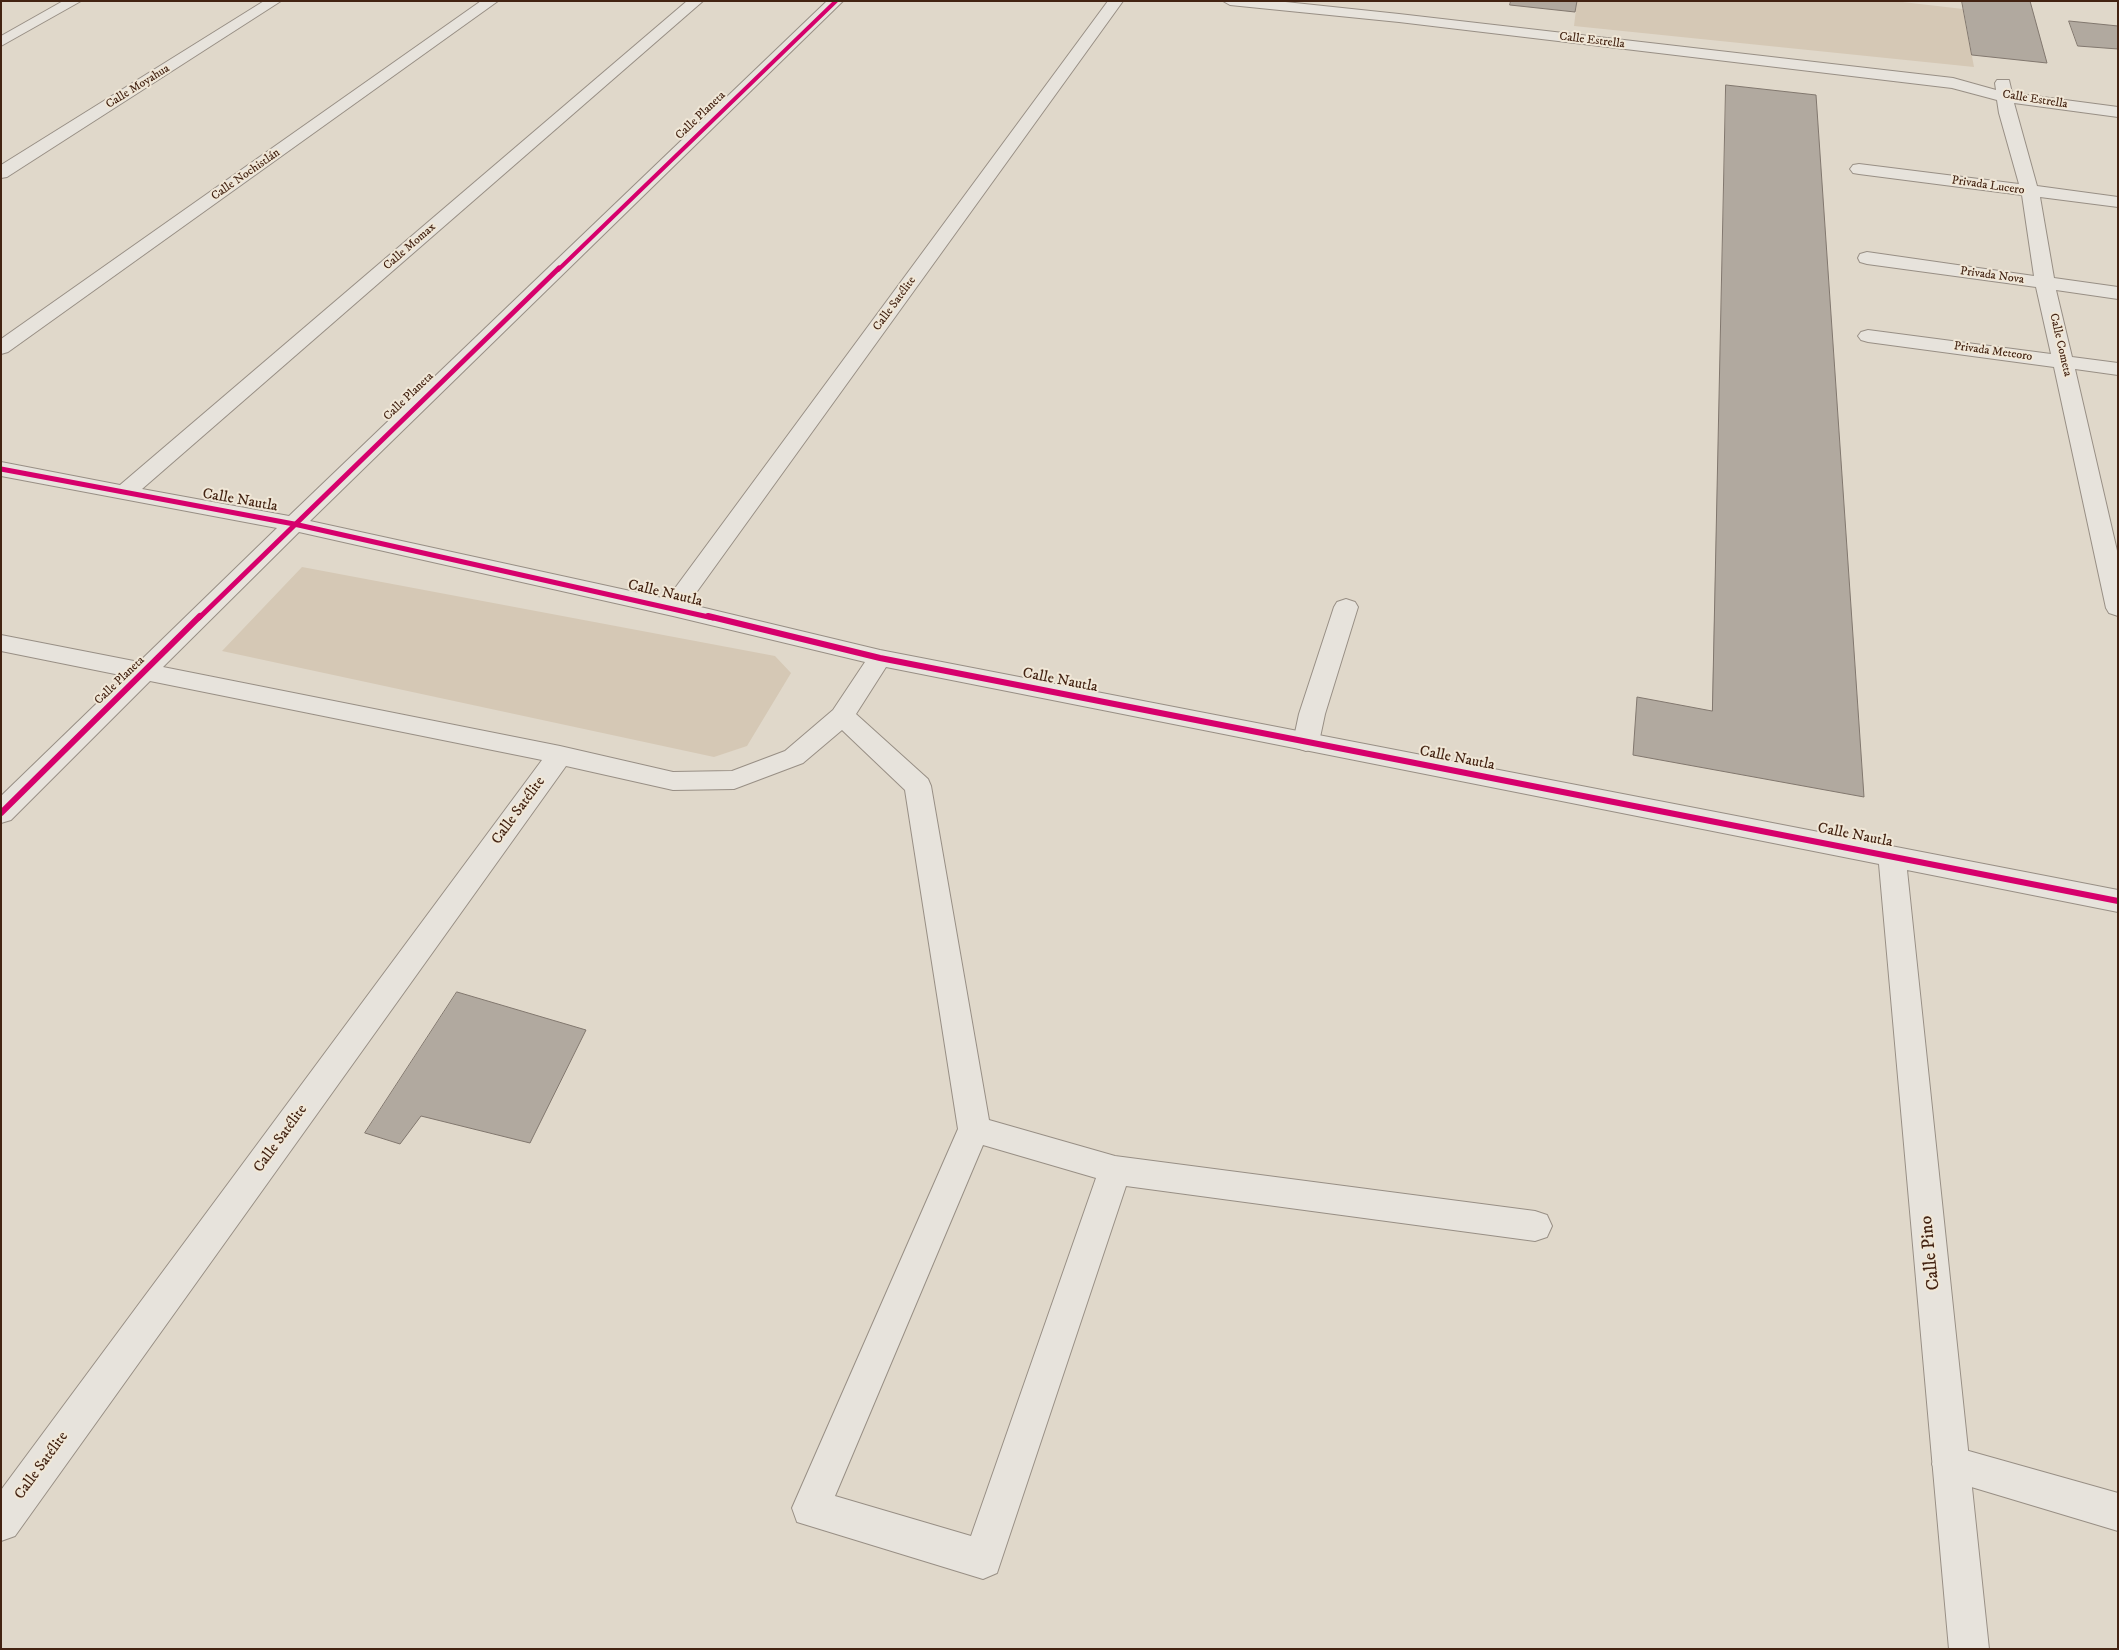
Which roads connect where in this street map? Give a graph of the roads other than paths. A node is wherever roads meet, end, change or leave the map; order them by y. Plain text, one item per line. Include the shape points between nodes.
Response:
1 (74, 1) edge
2 (274, 1) edge
3 (491, 1) edge
4 (696, 1) edge
5 (836, 1) edge
6 (1116, 1) edge
7 (1230, 1) edge
8 (1404, 1) edge
9 (1279, 4) edge
10 (1399, 18) junction
11 (1, 42) edge
12 (2031, 85) dead end
13 (2004, 90) junction
14 (2118, 112) edge
15 (1859, 169) dead end
16 (1, 173) edge
17 (2030, 192) junction
18 (2118, 202) edge
19 (1867, 258) dead end
20 (2045, 283) junction
21 (2118, 293) edge
22 (1868, 336) dead end
23 (1, 348) edge
24 (2064, 362) junction
25 (2118, 369) edge
26 (1, 469) edge
27 (124, 492) junction
28 (294, 524) junction
29 (673, 608) junction
30 (1346, 608) dead end
31 (2118, 608) edge
32 (1, 643) edge
33 (880, 658) junction
34 (145, 672) junction
35 (842, 716) junction
36 (1306, 742) junction
37 (560, 755) junction
38 (1, 813) edge
39 (1892, 856) junction
40 (2118, 901) edge
41 (974, 1129) junction
42 (1115, 1170) junction
43 (1535, 1226) dead end
44 (1952, 1464) junction
45 (2118, 1512) edge
46 (1, 1522) edge
47 (1969, 1649) edge

1 - 11 street
2 - 16 street, Calle Moyahua
3 - 23 street, Calle Nochistlán
4 - 27 street, Calle Momax
5 - 28 street, Calle Planeta
6 - 29 street, Calle Satélite
7 - 9 street, Calle Estrella
8 - 10 street
9 - 10 street, Calle Estrella
10 - 13 street, Calle Estrella
12 - 13 street, Calle Estrella
13 - 14 street, Calle Estrella
13 - 17 street, Calle Cometa via 2007,113
15 - 17 street, Privada Lucero
17 - 18 street, Privada Lucero
17 - 20 street, Calle Cometa
19 - 20 street, Privada Nova
20 - 21 street, Privada Nova
20 - 24 street, Calle Cometa
22 - 24 street, Privada Meteoro
24 - 25 street, Privada Meteoro
24 - 31 street, Calle Cometa
26 - 27 street, Calle Nautla
27 - 28 street, Calle Nautla
28 - 29 street, Calle Nautla
28 - 34 street, Calle Planeta
29 - 33 street, Calle Nautla
30 - 36 street
32 - 34 street
33 - 35 street
33 - 36 street, Calle Nautla
34 - 37 street
34 - 38 street, Calle Planeta
35 - 37 street via 794,757 734,780 673,781
35 - 41 street via 918,786
36 - 39 street, Calle Nautla
37 - 46 street, Calle Satélite
39 - 40 street, Calle Nautla
39 - 44 street, Calle Pino
41 - 42 street
41 - 42 street via 811,1508 983,1558
42 - 43 street
44 - 45 street
44 - 47 street, Calle Pino

